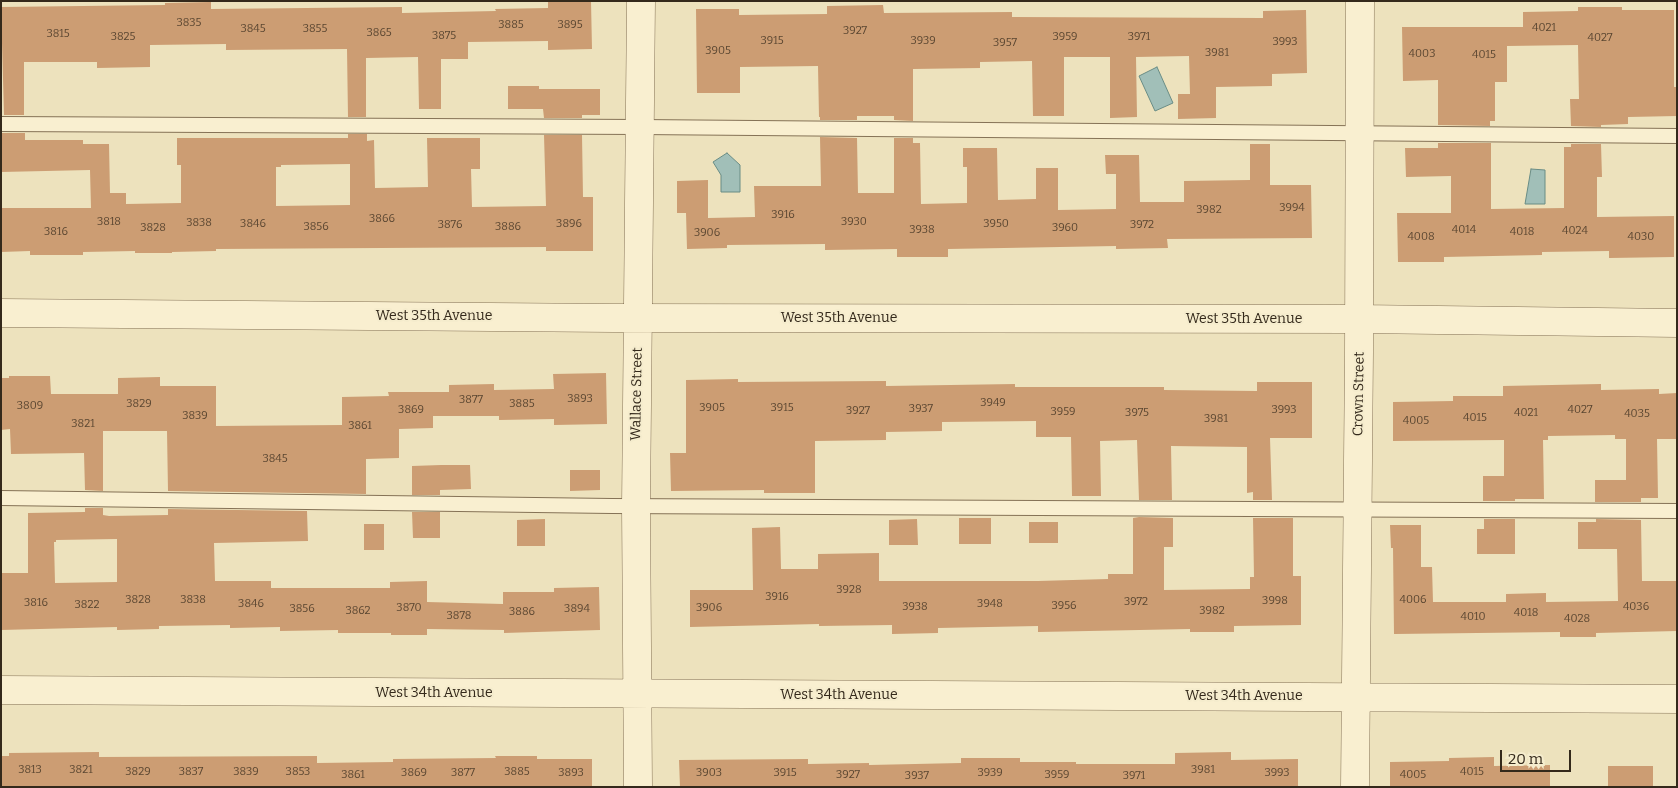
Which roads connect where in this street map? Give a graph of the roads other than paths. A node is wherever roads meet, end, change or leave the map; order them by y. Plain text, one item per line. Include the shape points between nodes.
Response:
1 (641, 1) edge
2 (1360, 1) edge
3 (1, 124) edge
4 (640, 127) junction
5 (1360, 133) junction
6 (1677, 136) edge
7 (1, 313) edge
8 (638, 318) junction
9 (1359, 319) junction
10 (1677, 323) edge
11 (1, 498) edge
12 (636, 506) junction
13 (1358, 508) junction
14 (1677, 511) edge
15 (1, 690) edge
16 (638, 694) junction
17 (1356, 696) junction
18 (1677, 699) edge
19 (638, 787) edge
20 (1355, 787) edge

1 - 4 street, Wallace Street
2 - 5 street, Crown Street
3 - 4 lane
4 - 5 lane
4 - 8 street, Wallace Street
5 - 6 lane
5 - 9 street, Crown Street
7 - 8 street, West 35th Avenue
8 - 9 street, West 35th Avenue
8 - 12 street, Wallace Street
9 - 10 street, West 35th Avenue
9 - 13 street, Crown Street
11 - 12 lane
12 - 13 lane
12 - 16 street, Wallace Street
13 - 14 lane
13 - 17 street, Crown Street
15 - 16 street, West 34th Avenue
16 - 17 street, West 34th Avenue
16 - 19 street, Wallace Street
17 - 18 street, West 34th Avenue
17 - 20 street, Crown Street

